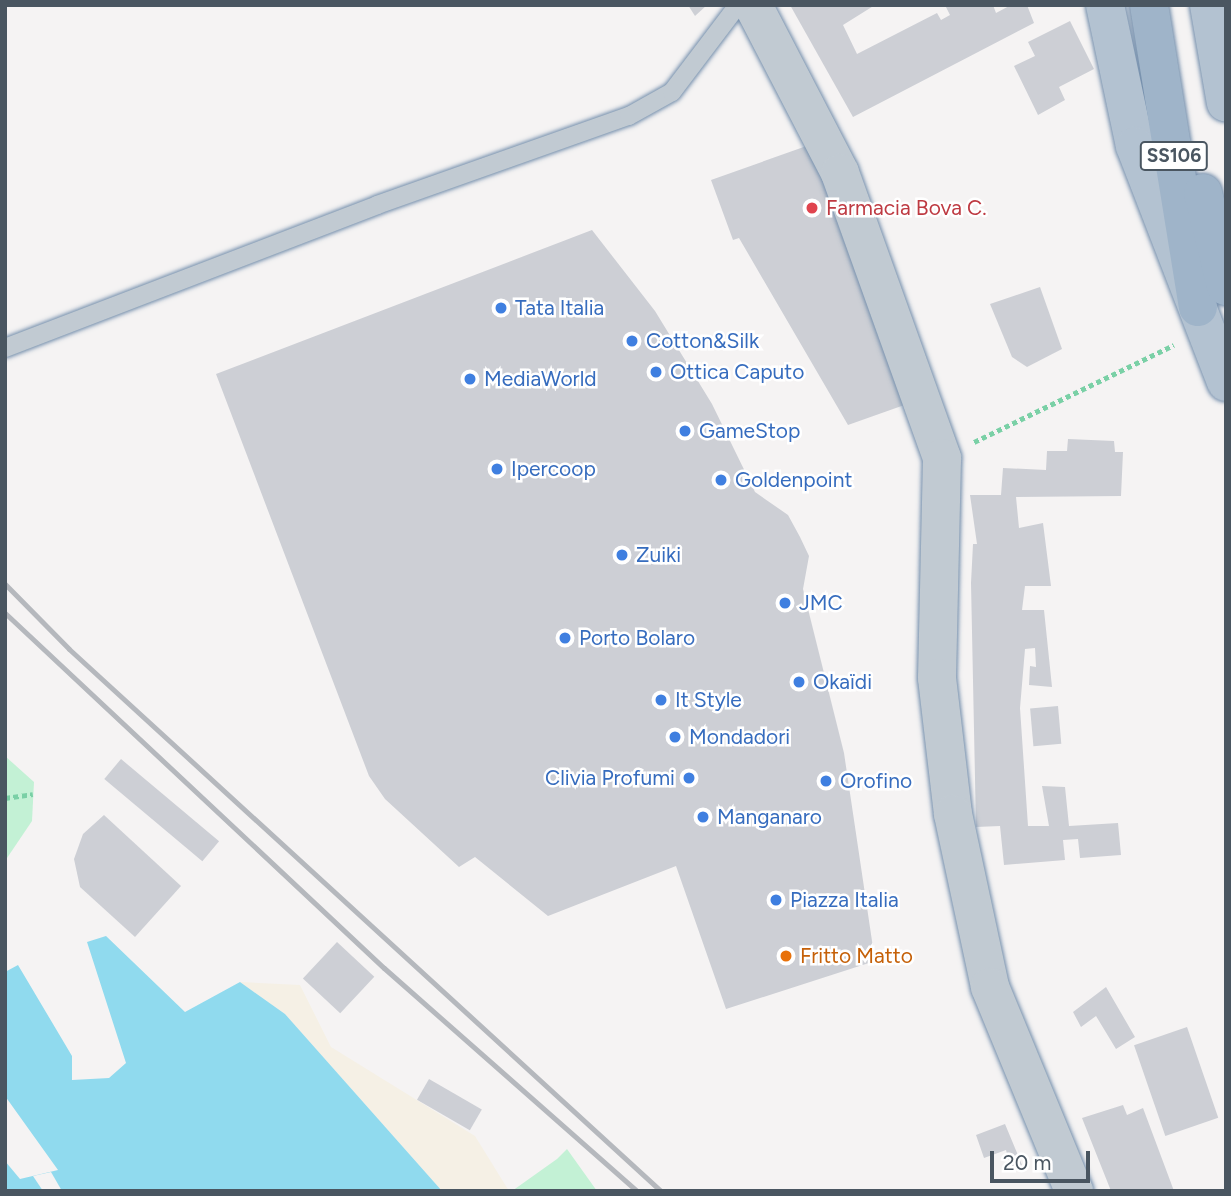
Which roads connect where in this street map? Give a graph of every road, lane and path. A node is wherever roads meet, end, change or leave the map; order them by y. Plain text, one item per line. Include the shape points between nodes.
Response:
1 (738, 5) edge
2 (753, 5) edge
3 (1105, 5) edge
4 (1149, 5) edge
5 (1175, 5) edge
6 (1209, 5) edge
7 (1226, 103) edge
8 (1212, 297) edge
9 (1180, 342) dead end
10 (5, 348) edge
11 (1226, 382) edge
12 (942, 458) junction
13 (33, 794) dead end
14 (5, 799) edge
15 (1074, 1191) edge

1 - 10 lane via 672,92 629,116 364,209
2 - 12 street via 840,173
3 - 8 main road via 1135,146
4 - 8 highway, SS106
5 - 8 highway, SS106
6 - 7 main road
8 - 11 main road, SS106
9 - 12 path
12 - 15 street via 937,678 953,814 990,987
13 - 14 path

